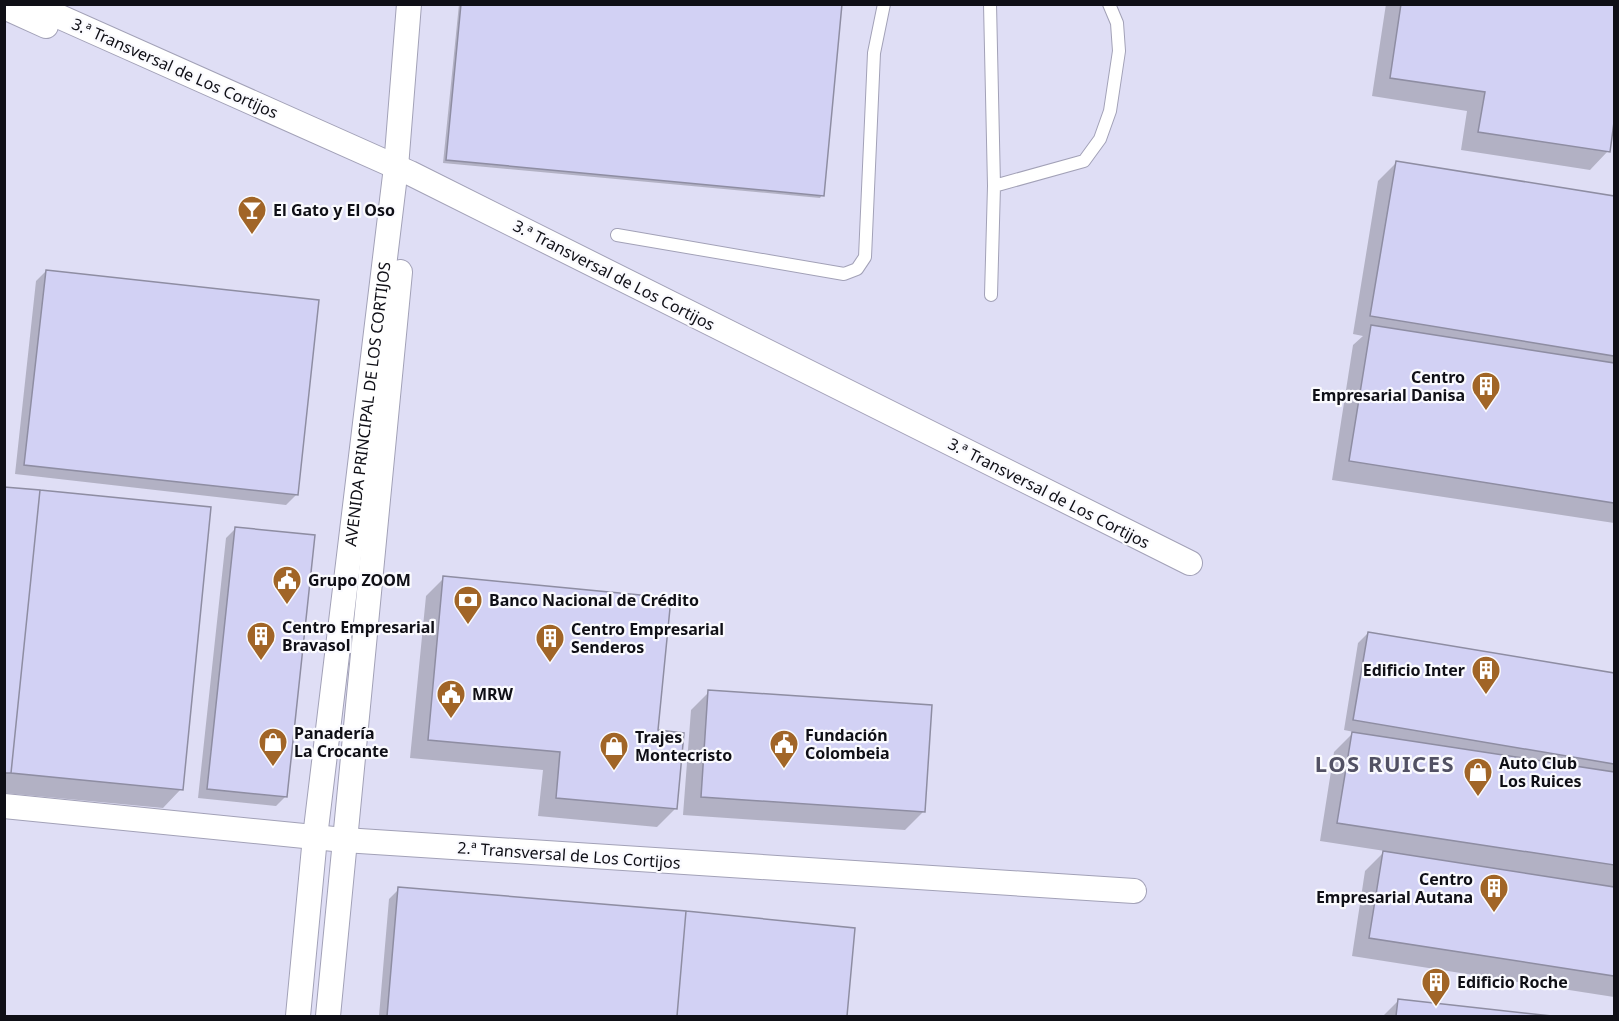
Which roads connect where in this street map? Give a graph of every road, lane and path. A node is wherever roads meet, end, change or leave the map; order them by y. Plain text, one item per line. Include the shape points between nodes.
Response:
1 (31, 4) edge
2 (409, 4) edge
3 (426, 4) edge
4 (884, 4) edge
5 (990, 4) edge
6 (1109, 4) edge
7 (4, 8) edge
8 (402, 176) junction
9 (994, 186) junction
10 (617, 235) dead end
11 (991, 295) dead end
12 (1190, 563) dead end
13 (4, 806) edge
14 (315, 837) junction
15 (344, 840) junction
16 (1134, 891) dead end
17 (298, 1017) edge
18 (328, 1017) edge

1 - 8 street, 3.ª Transversal de Los Cortijos
2 - 8 street, AVENIDA PRINCIPAL DE LOS CORTIJOS
3 - 8 street, AVENIDA PRINCIPAL DE LOS CORTIJOS
4 - 10 lane via 874,53 865,257 857,269 844,274
5 - 9 lane
6 - 9 lane via 1117,23 1119,51 1110,111 1100,139 1084,161
7 - 8 street, 3.ª Transversal de Los Cortijos
8 - 12 street, 3.ª Transversal de Los Cortijos
8 - 14 street, AVENIDA PRINCIPAL DE LOS CORTIJOS
8 - 15 street, AVENIDA PRINCIPAL DE LOS CORTIJOS
9 - 11 lane
13 - 14 street, 2.ª Transversal de Los Cortijos
14 - 15 street, 2.ª Transversal de Los Cortijos
14 - 17 street, AVENIDA PRINCIPAL DE LOS CORTIJOS
15 - 16 street, 2.ª Transversal de Los Cortijos
15 - 18 street, AVENIDA PRINCIPAL DE LOS CORTIJOS

